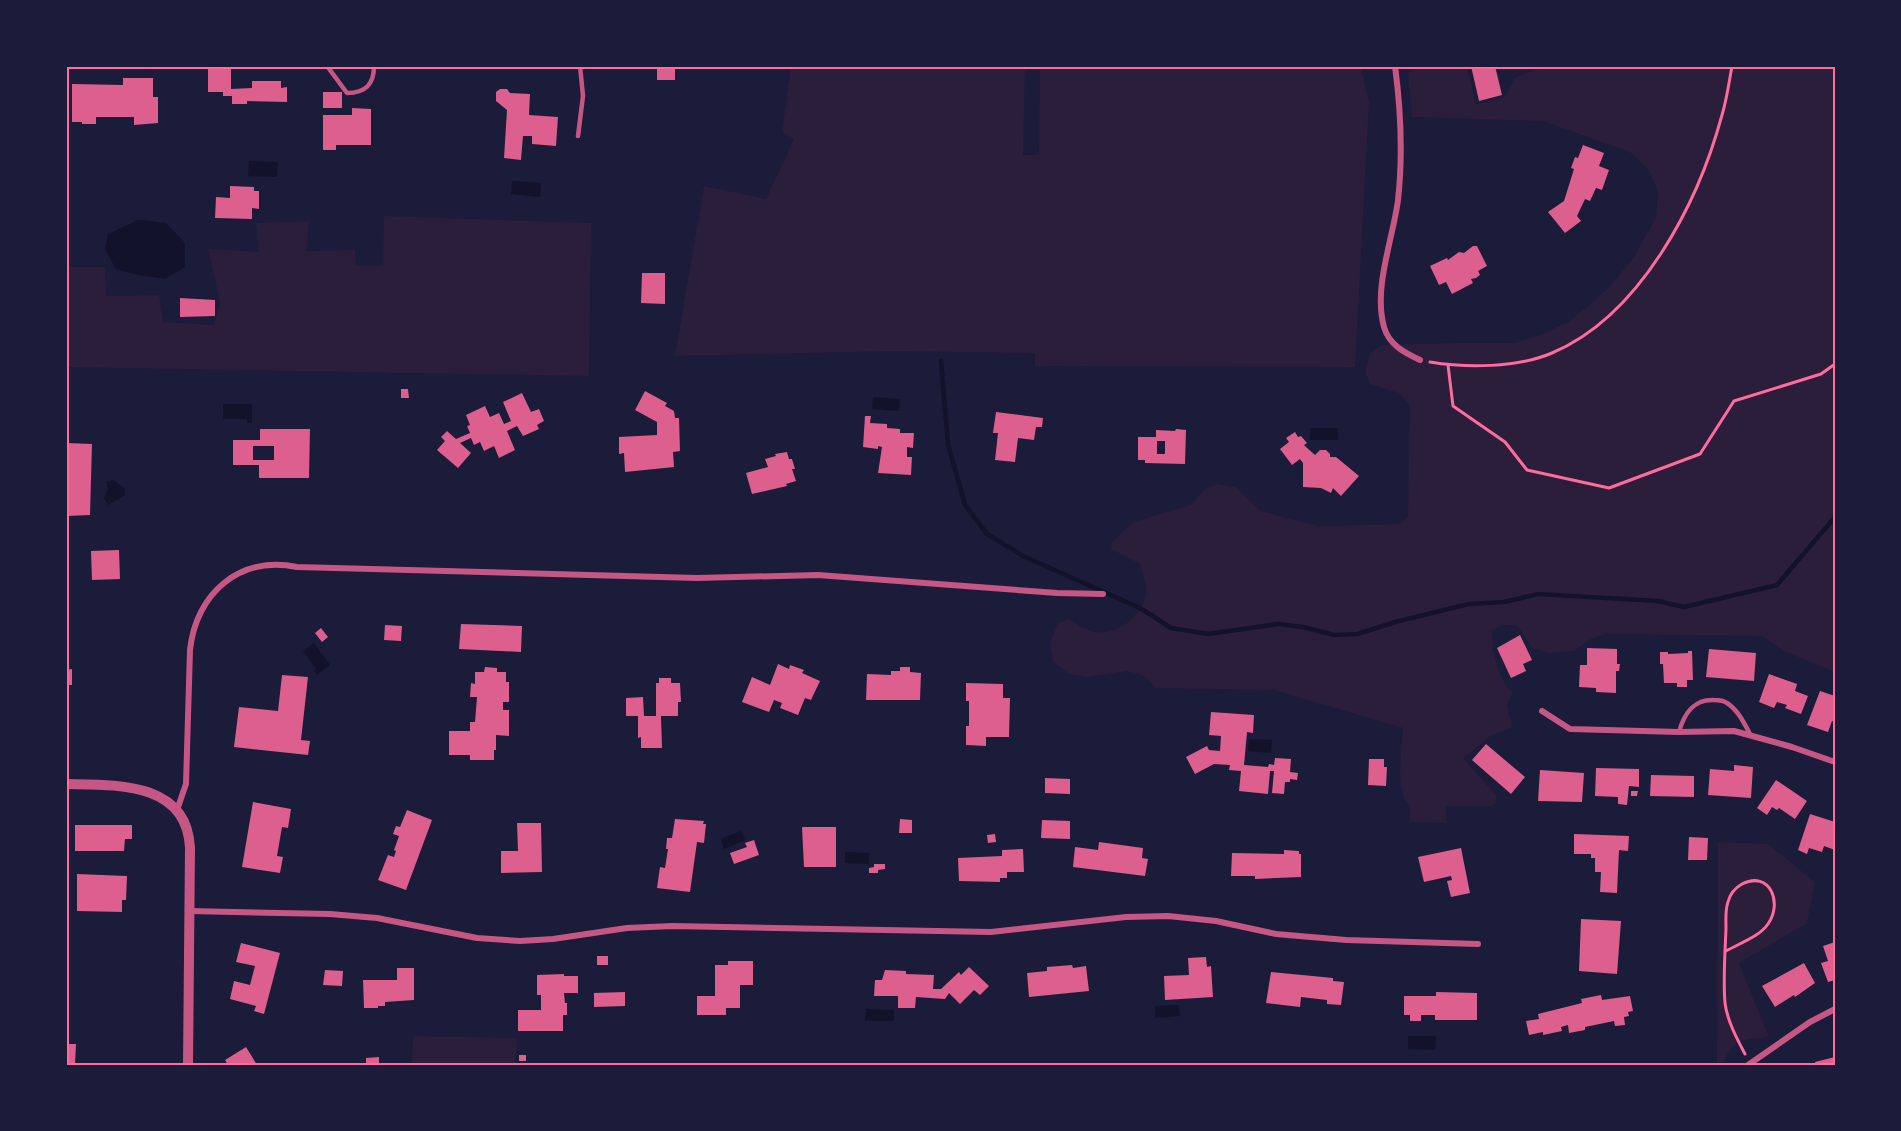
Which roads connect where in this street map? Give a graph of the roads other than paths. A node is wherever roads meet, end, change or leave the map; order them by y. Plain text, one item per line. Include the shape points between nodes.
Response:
1 (327, 66) edge
2 (374, 66) edge
3 (580, 66) edge
4 (1395, 66) edge
5 (578, 136) dead end
6 (1420, 360) road end
7 (1103, 594) dead end
8 (1542, 711) dead end
9 (1679, 732) junction
10 (1750, 734) junction
11 (1834, 763) edge
12 (66, 784) edge
13 (177, 810) junction
14 (189, 910) junction
15 (1478, 944) dead end
16 (1835, 1009) edge
17 (1749, 1064) edge
18 (188, 1065) edge

1 - 2 lane via 347,93 367,89 373,80
3 - 5 lane via 583,96
4 - 6 street via 1402,157 1380,296 1381,313 1391,342
7 - 13 street via 818,575 697,578 258,567 228,580 205,603 197,618 190,650 186,784
8 - 9 street via 1570,729
9 - 10 street
9 - 10 lane via 1683,717 1693,705 1722,700
10 - 11 street
12 - 13 street via 135,788
13 - 14 street via 189,834
14 - 15 street via 377,918 477,938 520,941 672,926 991,932 1168,916 1276,934
14 - 18 street
16 - 17 street

